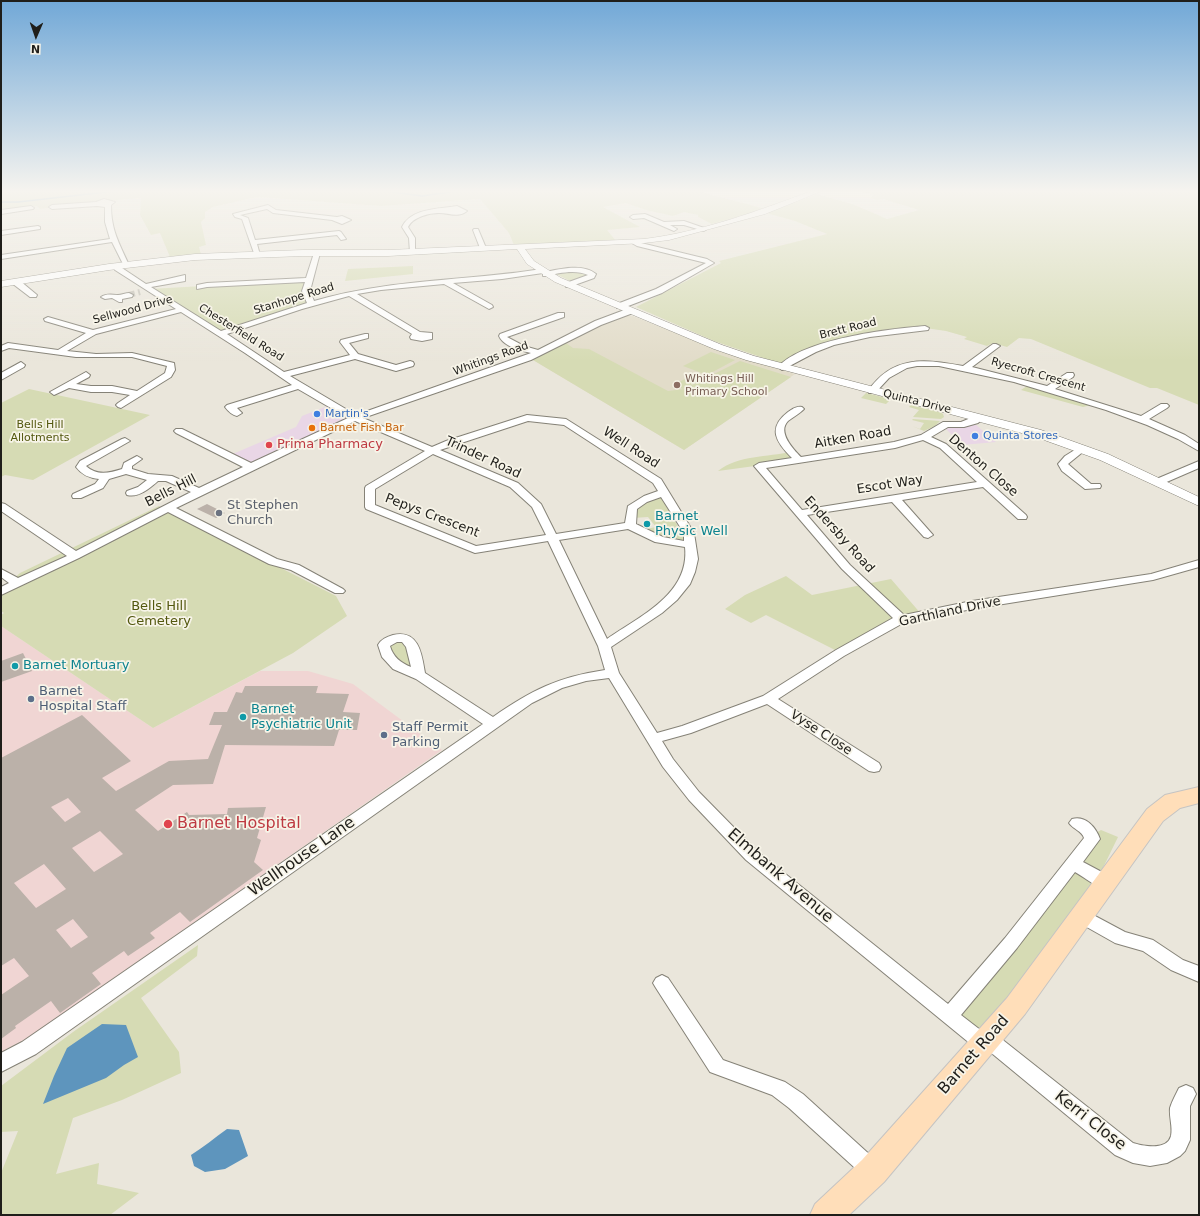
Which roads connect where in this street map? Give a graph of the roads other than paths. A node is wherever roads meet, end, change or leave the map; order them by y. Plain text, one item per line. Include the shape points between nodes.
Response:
1 (520, 247) edge
2 (63, 248) edge
3 (118, 248) edge
4 (256, 248) edge
5 (412, 248) edge
6 (483, 248) joint
7 (492, 248) edge
8 (651, 248) edge
9 (438, 250) junction
10 (412, 252) junction
11 (317, 253) junction
12 (388, 253) junction
13 (258, 255) junction
14 (1, 257) edge
15 (126, 265) junction
16 (116, 266) junction
17 (544, 272) junction
18 (182, 277) dead end
19 (308, 280) junction
20 (16, 282) junction
21 (445, 282) junction
22 (1, 284) edge
23 (200, 286) dead end
24 (569, 286) junction
25 (145, 289) junction
26 (350, 294) junction
27 (129, 295) tunnel mouth
28 (33, 296) dead end
29 (105, 297) dead end
30 (311, 303) junction
31 (620, 306) junction
32 (489, 307) dead end
33 (181, 310) junction
34 (630, 311) junction
35 (561, 315) dead end
36 (48, 319) dead end
37 (925, 328) dead end
38 (93, 332) junction
39 (220, 334) junction
40 (417, 334) dead end
41 (364, 336) dead end
42 (996, 346) dead end
43 (1, 349) edge
44 (60, 352) junction
45 (539, 353) junction
46 (355, 356) junction
47 (410, 364) dead end
48 (21, 365) dead end
49 (782, 367) junction
50 (965, 368) junction
51 (86, 375) dead end
52 (284, 375) junction
53 (1070, 375) dead end
54 (1, 377) edge
55 (68, 384) junction
56 (298, 386) junction
57 (1049, 389) junction
58 (872, 390) junction
59 (54, 392) dead end
60 (138, 394) junction
61 (121, 405) dead end
62 (1164, 406) dead end
63 (799, 409) dead end
64 (955, 411) junction
65 (237, 413) dead end
66 (355, 418) junction
67 (978, 418) junction
68 (1140, 420) junction
69 (947, 424) junction
70 (179, 431) dead end
71 (924, 436) junction
72 (125, 441) dead end
73 (1199, 448) edge
74 (1081, 449) junction
75 (433, 450) junction
76 (137, 459) dead end
77 (799, 460) junction
78 (1199, 464) edge
79 (759, 466) joint
80 (253, 468) junction
81 (126, 471) junction
82 (105, 477) junction
83 (155, 478) junction
84 (1158, 482) junction
85 (984, 484) junction
86 (1096, 486) dead end
87 (199, 492) junction
88 (131, 493) dead end
89 (664, 493) junction
90 (77, 496) dead end
91 (894, 498) junction
92 (1199, 502) edge
93 (1, 506) edge
94 (168, 508) junction
95 (801, 513) junction
96 (1022, 517) dead end
97 (630, 525) junction
98 (928, 535) dead end
99 (552, 537) junction
100 (691, 544) junction
101 (75, 556) junction
102 (1199, 564) edge
103 (1, 572) edge
104 (17, 583) junction
105 (1, 590) edge
106 (339, 591) dead end
107 (901, 619) junction
108 (604, 646) junction
109 (613, 673) junction
110 (419, 674) dead end
111 (768, 699) junction
112 (493, 724) junction
113 (653, 739) junction
114 (874, 767) dead end
115 (1199, 795) edge
116 (1077, 824) dead end
117 (1074, 864) junction
118 (1106, 883) junction
119 (1082, 916) junction
120 (1199, 974) edge
121 (662, 983) dead end
122 (948, 1016) junction
123 (986, 1041) junction
124 (1, 1063) edge
125 (1186, 1094) dead end
126 (873, 1171) junction
127 (826, 1215) edge

1 - 17 street, Quinta Drive via 522,253
2 - 14 street
3 - 15 street
4 - 13 street
5 - 10 street
6 - 7 street
6 - 9 street
8 - 31 street via 711,263 659,291
9 - 10 street
9 - 12 street via 415,255
10 - 12 street
11 - 12 street
11 - 13 street
11 - 19 street
13 - 15 street via 187,258
15 - 16 street
16 - 20 street
16 - 25 street, Chesterfield Road
17 - 21 street, Stanhope Road
17 - 24 street, Quinta Drive
17 - 24 street, Stanhope Road via 581,270 591,273 591,276
18 - 25 street via 182,280
19 - 23 street
19 - 30 street via 306,291
20 - 22 street
20 - 28 street
21 - 26 street, Stanhope Road
21 - 32 street
24 - 31 street, Quinta Drive
25 - 33 street, Chesterfield Road
26 - 30 street, Stanhope Road
26 - 40 street
27 - 29 street via 118,299 113,296
30 - 39 street, Stanhope Road
31 - 34 street, Quinta Drive
33 - 38 street, Sellwood Drive
33 - 39 street, Chesterfield Road
34 - 45 street, Whitings Road via 598,323
34 - 49 street, Quinta Drive via 718,347
35 - 45 street via 503,336 521,348
36 - 38 street
37 - 49 street, Brett Road via 878,333 818,348 798,356
38 - 44 street, Sellwood Drive
39 - 52 street, Chesterfield Road
41 - 46 street via 344,342
42 - 50 street
43 - 44 street via 8,345
44 - 60 street via 96,356 132,355 171,365 168,375
45 - 66 street, Whitings Road
46 - 47 street via 396,368
46 - 52 street
48 - 54 street
49 - 58 street, Quinta Drive
50 - 57 street, Ryecroft Crescent
50 - 58 street, Ryecroft Crescent via 918,362 904,366
51 - 55 street
52 - 56 street, Chesterfield Road
53 - 57 street
55 - 59 street
55 - 60 street
56 - 65 street via 230,408
56 - 66 street, Chesterfield Road
57 - 68 street, Ryecroft Crescent
58 - 64 street, Quinta Drive
60 - 61 street
62 - 68 street
63 - 77 street via 783,421 780,435
64 - 67 street, Quinta Drive
64 - 69 street
66 - 75 street, Trinder Road
66 - 80 street, Bells Hill
67 - 69 street, Aitken Road via 962,425
67 - 74 street, Quinta Drive via 1037,433
68 - 73 street, Ryecroft Crescent via 1186,438
69 - 71 street, Aitken Road
70 - 80 street
71 - 77 street, Aitken Road via 889,446
71 - 85 street, Denton Close via 943,446
72 - 82 street via 81,465 82,469 93,475
74 - 84 street, Quinta Drive
74 - 86 street via 1063,464 1089,487
75 - 89 street, Well Road via 522,419 562,420 657,481
75 - 99 street, Trinder Road via 514,485 538,506
75 - 99 street, Pepys Crescent via 370,488 370,507 475,550
76 - 81 street via 128,465
77 - 79 street, Aitken Road
78 - 84 street
79 - 95 street, Endersby Road
80 - 87 street, Bells Hill
81 - 82 street
81 - 83 street
82 - 90 street via 99,486
83 - 87 street via 168,478
83 - 88 street via 142,489
84 - 92 street, Quinta Drive
85 - 91 street, Escot Way
85 - 96 street, Denton Close
87 - 94 street, Bells Hill
89 - 97 street via 647,498 632,508
89 - 100 street, Well Road via 689,533
91 - 95 street, Escot Way
91 - 98 street
93 - 101 street
94 - 101 street, Bells Hill
94 - 106 street via 273,562 295,567
95 - 107 street, Endersby Road via 846,567
97 - 99 street
97 - 100 street via 658,541
99 - 108 street, Trinder Road
100 - 108 street, Well Road via 692,559 689,572 684,584 673,597
101 - 104 street, Bells Hill
102 - 107 street, Garthland Drive via 1145,578 972,605
103 - 104 street
104 - 105 street, Bells Hill
107 - 111 street, Garthland Drive via 840,653
108 - 109 street, Trinder Road
109 - 112 street, Wellhouse Lane via 557,685 527,700
109 - 113 street, Elmbank Avenue
110 - 112 street
111 - 113 street, Garthland Drive via 686,730
111 - 114 street, Vyse Close
112 - 124 street, Wellhouse Lane via 29,1048
113 - 122 street, Elmbank Avenue via 694,796 752,856
115 - 118 main road, Barnet Road via 1173,802 1155,815
116 - 117 street via 1090,832 1092,839
117 - 118 street
117 - 122 street
118 - 119 main road, Barnet Road
119 - 120 street via 1121,938 1147,945 1177,965
119 - 123 main road, Barnet Road via 1037,978
121 - 126 street via 716,1066 778,1088 796,1100
122 - 123 street, Elmbank Avenue
123 - 125 street, Kerri Close via 1122,1148 1143,1156 1161,1155 1171,1151 1178,1144 1180,1108
123 - 126 main road, Barnet Road
126 - 127 main road, Barnet Road

